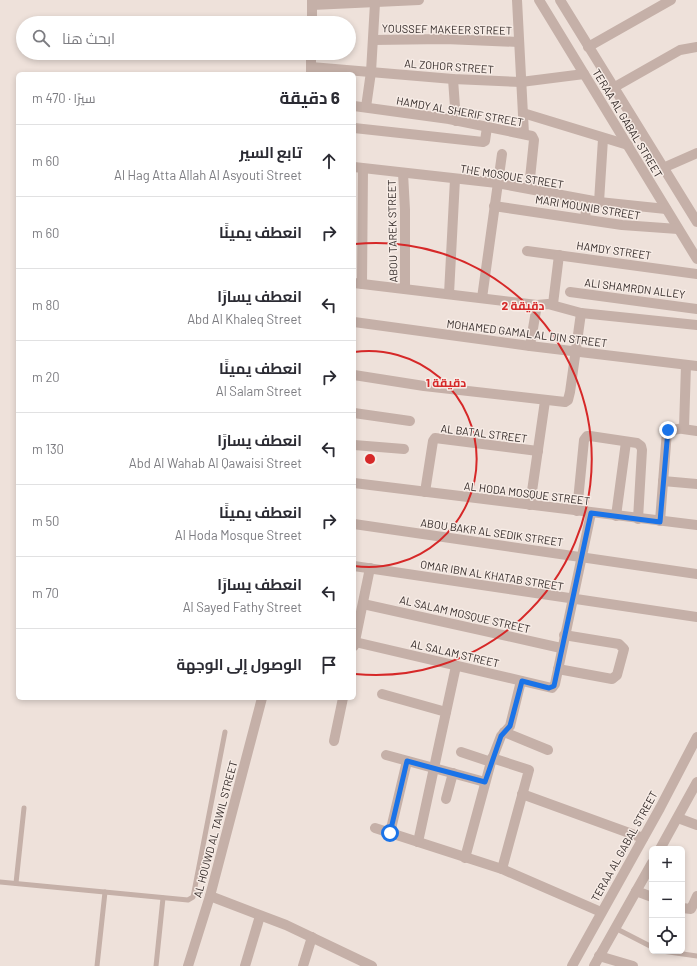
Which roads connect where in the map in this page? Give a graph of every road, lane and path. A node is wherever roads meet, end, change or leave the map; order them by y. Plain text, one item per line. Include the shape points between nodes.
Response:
1 (418, 0) edge
2 (517, 0) edge
3 (539, 0) edge
4 (562, 0) edge
5 (671, 0) edge
6 (312, 3) edge
7 (375, 3) junction
8 (312, 16) edge
9 (374, 40) junction
10 (519, 42) junction
11 (588, 47) junction
12 (697, 47) edge
13 (312, 60) edge
14 (311, 70) edge
15 (371, 72) junction
16 (584, 74) junction
17 (453, 79) junction
18 (521, 82) junction
19 (613, 88) junction
20 (356, 106) edge
21 (366, 107) junction
22 (523, 114) junction
23 (456, 121) junction
24 (487, 127) junction
25 (356, 128) edge
26 (524, 134) junction
27 (603, 139) junction
28 (628, 145) junction
29 (697, 152) edge
30 (502, 154) dead end
31 (358, 168) edge
32 (663, 168) junction
33 (403, 173) junction
34 (455, 179) junction
35 (497, 183) junction
36 (528, 188) junction
37 (587, 200) junction
38 (599, 202) junction
39 (692, 204) edge
40 (494, 206) junction
41 (359, 208) edge
42 (666, 209) junction
43 (585, 219) junction
44 (697, 222) edge
45 (678, 229) junction
46 (527, 251) dead end
47 (695, 254) edge
48 (559, 255) junction
49 (697, 274) edge
50 (358, 284) edge
51 (405, 289) junction
52 (570, 292) dead end
53 (449, 294) junction
54 (482, 298) junction
55 (537, 304) junction
56 (553, 304) junction
57 (697, 309) edge
58 (581, 312) junction
59 (356, 322) edge
60 (697, 325) edge
61 (530, 346) junction
62 (576, 352) junction
63 (686, 365) junction
64 (697, 366) edge
65 (356, 375) edge
66 (545, 401) junction
67 (356, 413) edge
68 (410, 421) dead end
69 (683, 429) junction
70 (697, 431) edge
71 (626, 442) junction
72 (356, 445) edge
73 (404, 449) dead end
74 (538, 451) junction
75 (663, 482) junction
76 (356, 483) edge
77 (697, 484) edge
78 (425, 492) junction
79 (530, 505) junction
80 (577, 511) junction
81 (591, 513) junction
82 (616, 516) junction
83 (638, 519) junction
84 (660, 522) junction
85 (356, 524) edge
86 (697, 525) edge
87 (582, 557) junction
88 (356, 566) edge
89 (370, 568) junction
90 (697, 574) edge
91 (573, 599) junction
92 (363, 604) junction
93 (697, 617) edge
94 (356, 635) edge
95 (564, 635) junction
96 (356, 644) edge
97 (561, 648) junction
98 (456, 666) junction
99 (558, 669) junction
100 (522, 681) junction
101 (382, 694) dead end
102 (261, 700) edge
103 (343, 700) edge
104 (446, 712) junction
105 (225, 732) dead end
106 (504, 732) junction
107 (697, 737) edge
108 (334, 741) dead end
109 (548, 750) dead end
110 (460, 752) dead end
111 (386, 755) dead end
112 (492, 760) junction
113 (407, 761) junction
114 (435, 768) junction
115 (453, 773) junction
116 (485, 782) junction
117 (696, 784) edge
118 (522, 794) junction
119 (446, 799) dead end
120 (24, 808) dead end
121 (678, 818) junction
122 (697, 824) edge
123 (375, 828) dead end
124 (390, 833) junction
125 (644, 838) junction
126 (418, 842) junction
127 (662, 846) edge
128 (465, 858) junction
129 (502, 869) junction
130 (649, 869) edge
131 (0, 882) edge
132 (16, 883) junction
133 (636, 891) junction
134 (105, 892) junction
135 (210, 896) junction
136 (649, 896) edge
137 (697, 896) edge
138 (163, 898) junction
139 (685, 909) edge
140 (601, 912) junction
141 (260, 916) junction
142 (615, 928) junction
143 (312, 937) junction
144 (649, 945) edge
145 (683, 954) edge
146 (599, 956) junction
147 (697, 956) edge
148 (359, 963) edge
149 (97, 966) edge
150 (156, 966) edge
151 (188, 966) edge
152 (245, 966) edge
153 (303, 966) edge
154 (372, 966) edge
155 (572, 966) edge
156 (594, 966) edge
157 (633, 966) edge

1 - 7 street
2 - 10 street
3 - 16 street, TERAA AL GABAL STREET
4 - 11 street, TERAA AL GABAL STREET
5 - 11 street
6 - 7 street
6 - 8 street
7 - 9 street
9 - 10 street, YOUSSEF MAKEER STREET
9 - 15 street
10 - 18 street
11 - 19 street, TERAA AL GABAL STREET
12 - 19 street via 680,50
13 - 14 street
14 - 15 street, AL ZOHOR STREET
15 - 17 street, AL ZOHOR STREET
15 - 21 street
16 - 18 street, AL ZOHOR STREET
16 - 28 street, TERAA AL GABAL STREET
17 - 18 street, AL ZOHOR STREET
17 - 23 street
18 - 22 street
19 - 32 street, TERAA AL GABAL STREET
20 - 21 street, HAMDY AL SHERIF STREET
21 - 23 street, HAMDY AL SHERIF STREET
22 - 26 street
22 - 27 street
23 - 24 street, HAMDY AL SHERIF STREET
24 - 25 street via 483,142
24 - 26 street, HAMDY AL SHERIF STREET
26 - 36 street, HAMDY AL SHERIF STREET via 534,138
27 - 28 street
27 - 38 street
28 - 42 street, TERAA AL GABAL STREET
29 - 32 street
30 - 35 street
31 - 33 street, THE MOSQUE STREET
31 - 41 street
32 - 39 street, TERAA AL GABAL STREET
33 - 34 street, THE MOSQUE STREET
33 - 51 street, ABOU TAREK STREET
34 - 35 street, THE MOSQUE STREET
34 - 53 street
35 - 36 street, THE MOSQUE STREET
35 - 40 street
36 - 37 street, THE MOSQUE STREET
37 - 38 street, THE MOSQUE STREET
37 - 43 street
38 - 42 street, THE MOSQUE STREET
39 - 44 street, TERAA AL GABAL STREET
40 - 43 street, MARI MOUNIB STREET
40 - 54 street
41 - 50 street
42 - 45 street, TERAA AL GABAL STREET
43 - 45 street, MARI MOUNIB STREET via 645,228
45 - 47 street, TERAA AL GABAL STREET
46 - 48 street, HAMDY STREET
48 - 49 street, HAMDY STREET
48 - 56 street
50 - 51 street
51 - 53 street
52 - 57 street, ALI SHAMRDN ALLEY
53 - 54 street
54 - 55 street
55 - 56 street
55 - 61 street
56 - 58 street
58 - 60 street
58 - 62 street
59 - 61 street, MOHAMED GAMAL AL DIN STREET
61 - 62 street, MOHAMED GAMAL AL DIN STREET
62 - 63 street, MOHAMED GAMAL AL DIN STREET
62 - 66 street via 568,400
63 - 64 street, MOHAMED GAMAL AL DIN STREET
63 - 69 street
65 - 66 street
66 - 74 street
67 - 68 street
69 - 70 street
69 - 75 street via 667,431
71 - 80 street via 590,436 584,440
71 - 82 street
71 - 83 street via 637,443 642,448
72 - 73 street
74 - 78 street, AL BATAL STREET via 435,438
74 - 79 street
75 - 77 street
75 - 84 street
76 - 78 street, AL HODA MOSQUE STREET
78 - 79 street, AL HODA MOSQUE STREET
79 - 80 street, AL HODA MOSQUE STREET
80 - 81 street, AL HODA MOSQUE STREET
81 - 82 street, AL HODA MOSQUE STREET
81 - 87 street
82 - 83 street, AL HODA MOSQUE STREET
83 - 84 street, AL HODA MOSQUE STREET
84 - 86 street, AL HODA MOSQUE STREET
85 - 87 street, ABOU BAKR AL SEDIK STREET
87 - 90 street, ABOU BAKR AL SEDIK STREET
87 - 91 street
88 - 89 street, OMAR IBN AL KHATAB STREET
89 - 91 street, OMAR IBN AL KHATAB STREET
89 - 92 street
91 - 93 street, OMAR IBN AL KHATAB STREET
91 - 95 street
92 - 94 street
92 - 97 street, AL SALAM MOSQUE STREET
95 - 97 street
95 - 99 street via 619,644 624,649 614,678
96 - 98 street, AL SALAM STREET
97 - 99 street
98 - 100 street, AL SALAM STREET
98 - 104 street
99 - 100 street, AL SALAM STREET via 555,684 549,688
100 - 106 street via 510,726
101 - 104 street
102 - 135 street, AL HOUWD AL TAWIL STREET
103 - 108 street
104 - 114 street
105 - 138 lane via 193,897 188,900
106 - 109 street
106 - 112 street
107 - 125 street, TERAA AL GABAL STREET
110 - 112 street
111 - 113 street
112 - 116 street
112 - 118 street via 529,769
113 - 114 street
113 - 124 street
114 - 115 street
114 - 126 street
115 - 116 street
115 - 119 street
116 - 128 street
117 - 121 street
118 - 125 street
118 - 129 street
120 - 132 lane
121 - 122 street
121 - 127 street
123 - 124 street
124 - 126 street
125 - 140 street, TERAA AL GABAL STREET
126 - 128 street
128 - 129 street
129 - 140 street
130 - 133 street
131 - 132 lane
132 - 134 lane
133 - 136 street
133 - 142 street
134 - 138 lane
134 - 149 lane
135 - 141 street
135 - 151 street, AL HOUWD AL TAWIL STREET
137 - 139 street via 691,909
138 - 150 lane
140 - 155 street, TERAA AL GABAL STREET
141 - 143 street
141 - 152 street
142 - 144 lane
142 - 146 street
143 - 148 street
143 - 153 street
145 - 147 lane
146 - 156 street
146 - 157 street
148 - 154 street

